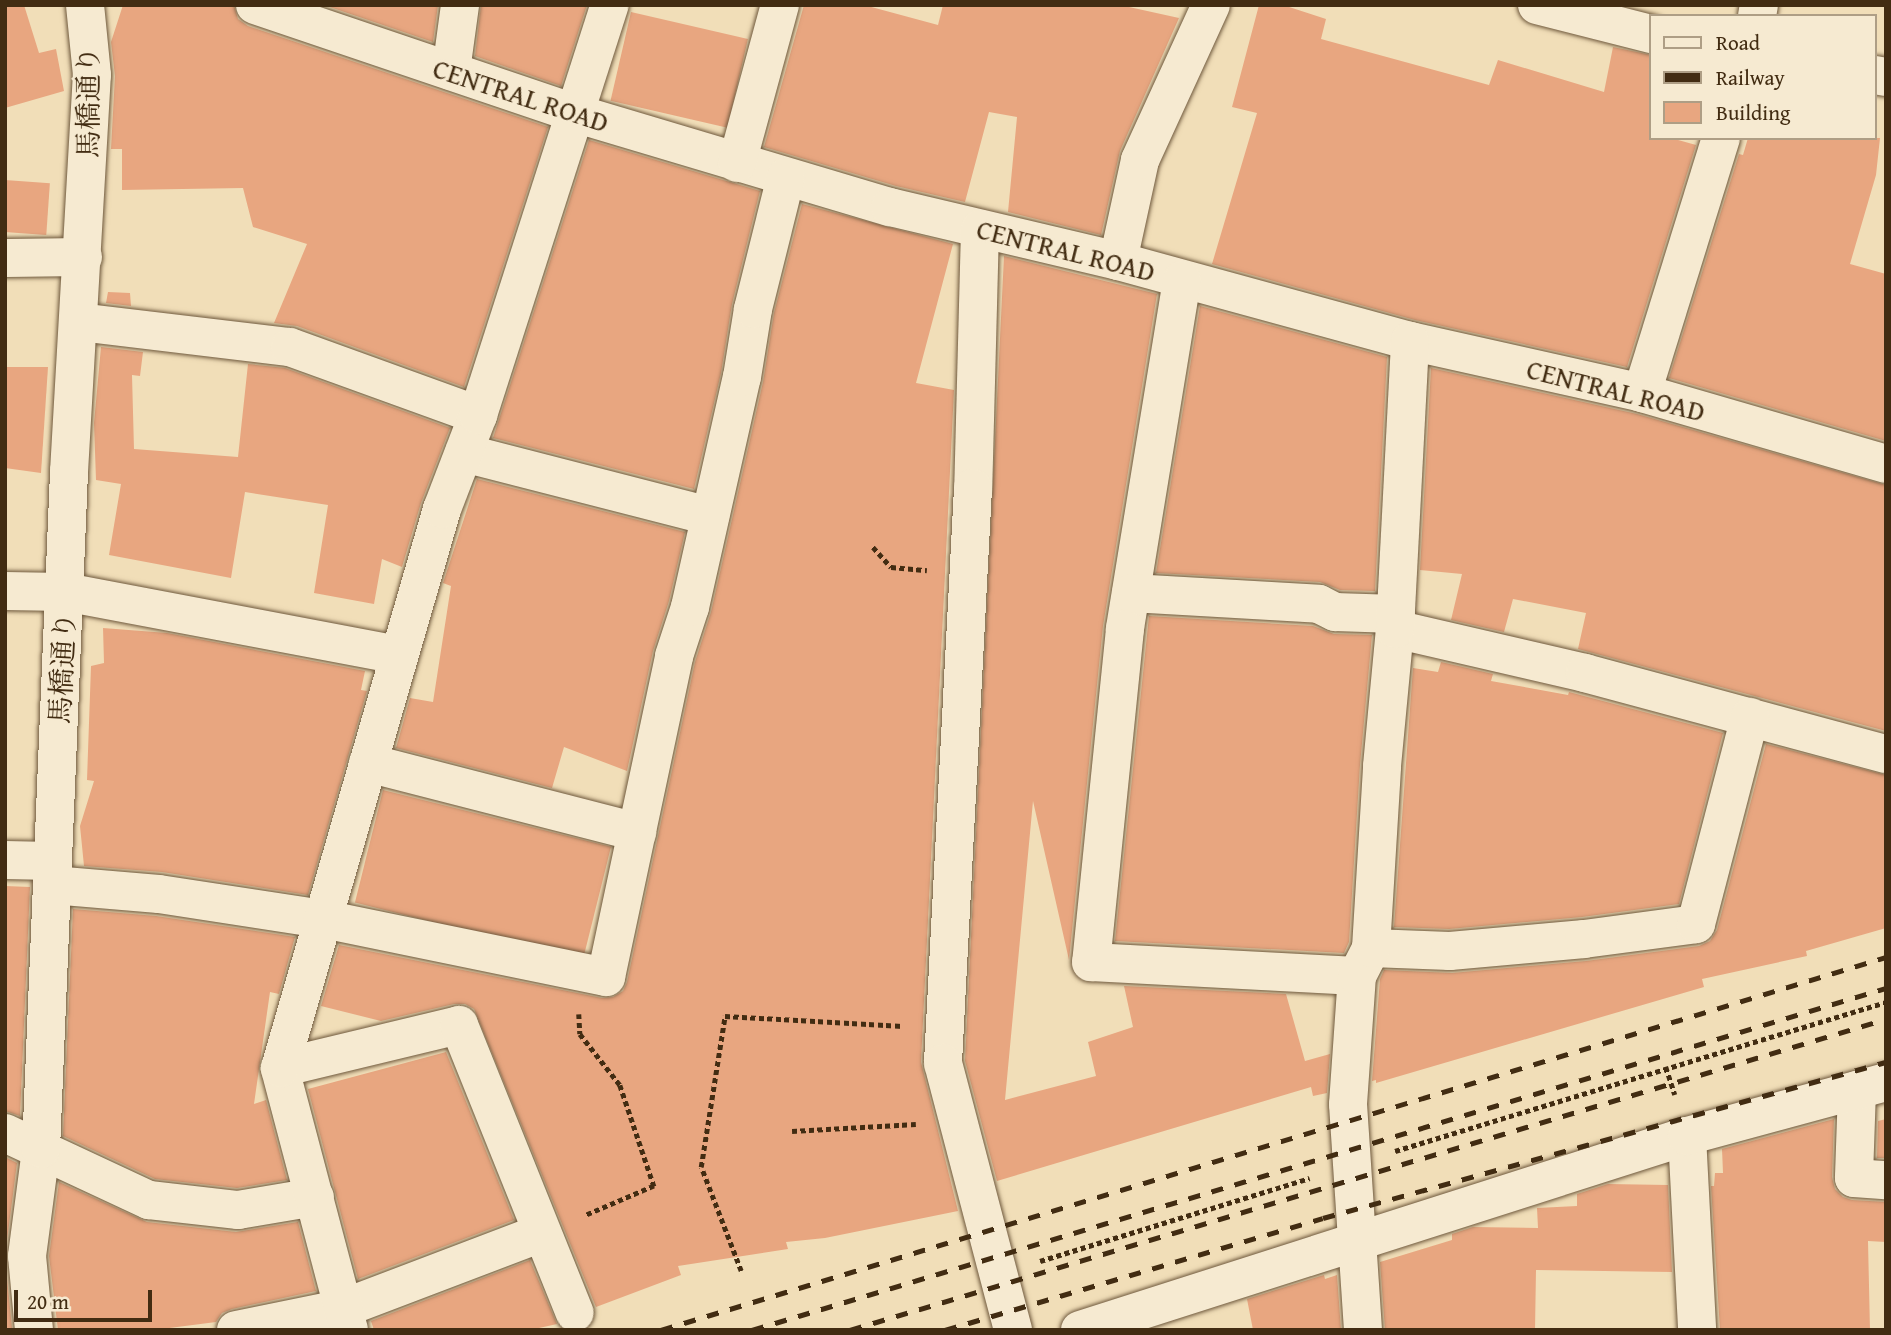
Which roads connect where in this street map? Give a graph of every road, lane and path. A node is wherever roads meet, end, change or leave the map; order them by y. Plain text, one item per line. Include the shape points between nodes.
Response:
1 (85, 5) edge
2 (255, 5) edge
3 (460, 5) edge
4 (610, 5) edge
5 (780, 5) edge
6 (1211, 5) edge
7 (1537, 5) edge
8 (1650, 34) edge
9 (451, 71) junction
10 (574, 113) junction
11 (1720, 140) edge
12 (737, 163) junction
13 (786, 177) junction
14 (980, 229) junction
15 (83, 257) junction
16 (5, 258) edge
17 (1118, 261) junction
18 (1182, 280) junction
19 (79, 323) junction
20 (1410, 341) junction
21 (1642, 393) junction
22 (478, 415) junction
23 (464, 453) junction
24 (1886, 464) edge
25 (710, 516) junction
26 (873, 547) dead end
27 (969, 575) junction
28 (5, 591) edge
29 (65, 592) junction
30 (1131, 593) junction
31 (1395, 622) junction
32 (400, 655) junction
33 (1750, 717) junction
34 (1886, 754) edge
35 (368, 763) junction
36 (637, 832) junction
37 (5, 860) edge
38 (53, 873) junction
39 (323, 919) junction
40 (1364, 962) junction
41 (575, 970) junction
42 (1886, 1002) edge
43 (947, 1028) junction
44 (280, 1068) junction
45 (1871, 1086) edge
46 (959, 1121) junction
47 (792, 1131) dead end
48 (5, 1133) edge
49 (1687, 1136) junction
50 (41, 1149) junction
51 (1352, 1164) junction
52 (1886, 1180) edge
53 (315, 1196) junction
54 (541, 1233) junction
55 (17, 1235) edge
56 (1359, 1241) junction
57 (741, 1271) dead end
58 (999, 1273) junction
59 (575, 1313) dead end
60 (346, 1319) edge
61 (34, 1330) edge
62 (236, 1330) edge
63 (1013, 1330) edge
64 (1080, 1330) edge
65 (1363, 1330) edge
66 (1697, 1330) edge

1 - 15 street, 馬橋通り via 93,75
2 - 9 street, CENTRAL ROAD
3 - 9 street
4 - 10 street
5 - 12 street
6 - 17 street via 1140,160
7 - 8 street
9 - 10 street, CENTRAL ROAD
10 - 12 street, CENTRAL ROAD
10 - 22 street
11 - 21 street
12 - 13 street, CENTRAL ROAD
13 - 14 street, CENTRAL ROAD
13 - 25 street via 752,309 742,377
14 - 17 street, CENTRAL ROAD
14 - 27 street
15 - 16 street
15 - 19 street, 馬橋通り
17 - 18 street, CENTRAL ROAD
18 - 20 street, CENTRAL ROAD
18 - 30 street
19 - 22 street via 290,347
19 - 29 street, 馬橋通り
20 - 21 street, CENTRAL ROAD
20 - 31 street
21 - 24 street, CENTRAL ROAD
22 - 23 street
23 - 25 street
23 - 32 street via 442,509
25 - 36 street via 674,656
26 - 27 path via 891,567
27 - 43 street
28 - 29 street
29 - 32 street
29 - 38 street, 馬橋通り
30 - 31 street via 1319,604 1335,612
30 - 40 street via 1091,962
31 - 33 street
31 - 40 street
32 - 35 street
33 - 34 street
33 - 40 street via 1696,924
35 - 36 street
35 - 39 street
36 - 41 street via 606,976
37 - 38 street
38 - 39 street
38 - 50 street, 馬橋通り
39 - 41 street
39 - 44 street
40 - 51 street via 1348,1104
41 - 54 path via 580,1034 620,1085 654,1186
42 - 51 path
43 - 46 street via 943,1063
43 - 57 path via 725,1016 701,1167
44 - 53 street
44 - 54 street via 459,1025
45 - 49 street
45 - 52 street via 1854,1178
46 - 47 path
46 - 58 street
48 - 50 street
49 - 56 street
49 - 66 street
50 - 53 street via 149,1200 238,1210
50 - 55 street, 馬橋通り
51 - 56 street
51 - 58 path
53 - 60 street
54 - 59 street
54 - 60 street
55 - 61 street, 馬橋通り via 27,1256
56 - 64 street
56 - 65 street
58 - 63 street
60 - 62 street

